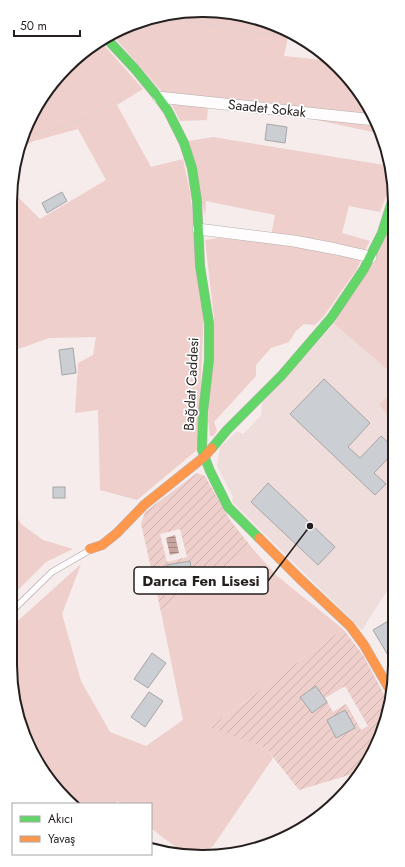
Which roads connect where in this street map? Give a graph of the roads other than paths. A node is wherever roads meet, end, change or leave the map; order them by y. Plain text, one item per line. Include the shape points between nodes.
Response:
1 (112, 41) edge
2 (158, 97) junction
3 (369, 119) edge
4 (388, 214) edge
5 (198, 229) junction
6 (371, 257) junction
7 (204, 457) junction
8 (90, 550) joint
9 (17, 605) edge
10 (387, 684) edge

1 - 2 street, Bağdat Caddesi
2 - 3 street, Saadet Sokak
2 - 5 street, Bağdat Caddesi via 184,143 192,168
4 - 6 street
5 - 6 street via 294,241
5 - 7 street, Bağdat Caddesi via 208,323 209,360 203,420
6 - 7 street via 331,318 282,375
7 - 8 street via 144,505 117,533 102,545
7 - 10 street, Bağdat Caddesi via 228,507 350,626
8 - 9 lane via 52,572

